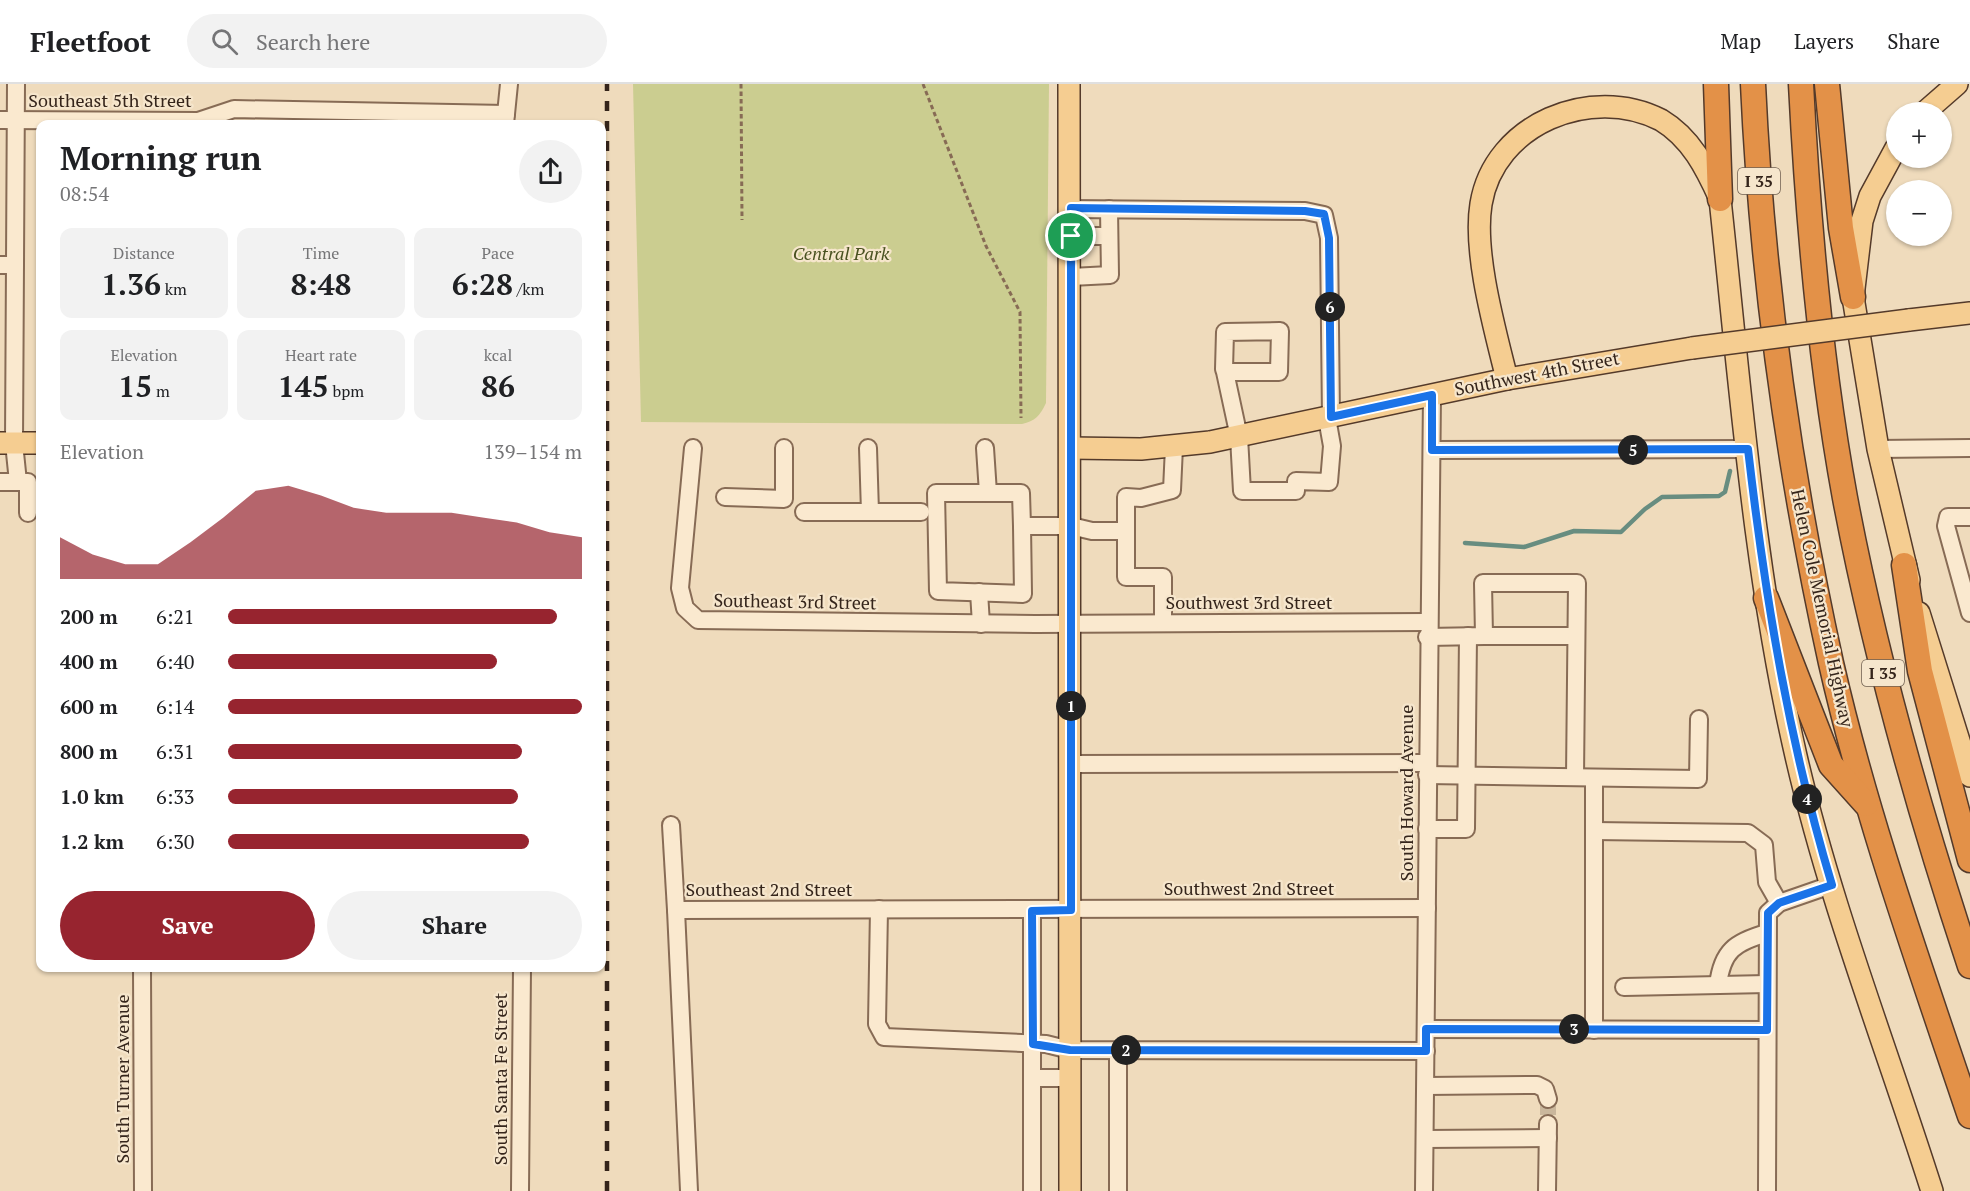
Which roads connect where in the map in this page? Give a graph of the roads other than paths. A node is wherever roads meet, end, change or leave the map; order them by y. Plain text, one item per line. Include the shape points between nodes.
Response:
1 (16, 84) edge
2 (509, 84) edge
3 (1069, 84) edge
4 (1716, 84) edge
5 (1753, 84) edge
6 (1801, 84) edge
7 (1827, 84) edge
8 (1957, 84) edge
9 (1936, 102) edge
10 (506, 119) edge
11 (8, 120) edge
12 (36, 120) edge
13 (201, 120) edge
14 (1886, 166) edge
15 (1720, 199) junction
16 (1071, 208) junction
17 (1109, 209) junction
18 (1071, 236) junction
19 (1109, 236) junction
20 (8, 265) edge
21 (1071, 277) junction
22 (1853, 297) junction
23 (8, 309) edge
24 (1970, 313) edge
25 (1225, 372) dead end
26 (1507, 379) junction
27 (1432, 395) junction
28 (1329, 418) junction
29 (1239, 437) junction
30 (7, 443) edge
31 (36, 443) edge
32 (1174, 447) junction
33 (693, 448) dead end
34 (784, 448) dead end
35 (868, 448) dead end
36 (985, 448) dead end
37 (1071, 448) junction
38 (1970, 448) edge
39 (1748, 449) junction
40 (1878, 449) junction
41 (1432, 450) junction
42 (0, 482) edge
43 (18, 482) junction
44 (988, 493) junction
45 (725, 497) dead end
46 (804, 512) dead end
47 (870, 512) junction
48 (921, 512) dead end
49 (28, 513) dead end
50 (1970, 517) edge
51 (1022, 526) junction
52 (1071, 526) junction
53 (1126, 531) junction
54 (1963, 563) edge
55 (1904, 565) junction
56 (1966, 583) edge
57 (979, 592) junction
58 (1766, 598) junction
59 (1969, 604) edge
60 (1163, 622) junction
61 (1071, 623) junction
62 (981, 624) junction
63 (1427, 629) junction
64 (1476, 636) junction
65 (1576, 636) junction
66 (1699, 719) dead end
67 (1071, 764) junction
68 (1427, 769) junction
69 (1466, 776) junction
70 (1970, 776) edge
71 (1575, 777) junction
72 (1594, 778) junction
73 (1871, 809) junction
74 (671, 825) dead end
75 (1427, 829) junction
76 (1594, 831) junction
77 (1970, 860) edge
78 (1832, 885) junction
79 (1779, 903) junction
80 (1427, 908) junction
81 (879, 909) junction
82 (676, 910) junction
83 (1071, 910) junction
84 (1032, 911) junction
85 (1767, 933) junction
86 (1970, 966) edge
87 (142, 972) edge
88 (522, 972) edge
89 (1767, 984) junction
90 (1718, 985) junction
91 (1624, 987) dead end
92 (1426, 1029) junction
93 (1594, 1029) junction
94 (1767, 1030) junction
95 (1033, 1044) junction
96 (1070, 1050) junction
97 (1118, 1050) junction
98 (1426, 1051) junction
99 (1032, 1078) junction
100 (1070, 1078) junction
101 (1426, 1086) junction
102 (1548, 1099) dead end
103 (1970, 1116) edge
104 (1425, 1139) junction
105 (143, 1191) edge
106 (520, 1191) edge
107 (689, 1191) edge
108 (1032, 1191) edge
109 (1070, 1191) edge
110 (1118, 1191) edge
111 (1424, 1191) edge
112 (1547, 1191) edge
113 (1767, 1191) edge
114 (1932, 1191) edge

1 - 11 street
2 - 10 street, Southeast 5th Street
3 - 16 main road
4 - 15 highway
5 - 73 highway, Helen Cole Memorial Highway / I 35 via 1767,278 1787,435 1832,665
6 - 86 highway, I 35 via 1814,275 1845,497 1878,653 1923,820
7 - 22 highway via 1841,228
8 - 9 main road
10 - 13 street, Southeast 5th Street via 234,109
11 - 12 street, Southeast 5th Street
11 - 20 street
14 - 22 main road via 1862,221
15 - 26 main road via 1688,142 1663,122 1636,110 1602,105 1564,110 1517,137 1504,151 1486,185 1479,227
15 - 39 main road
16 - 17 street
16 - 18 main road
17 - 19 street
17 - 28 street via 1324,214 1329,238
18 - 19 street
18 - 21 main road
19 - 21 street via 1110,275
20 - 23 street
21 - 37 main road
22 - 40 main road
23 - 30 street
24 - 26 main road, Southwest 4th Street, bridge via 1692,348
25 - 29 street
26 - 27 main road, Southwest 4th Street
27 - 28 main road, Southwest 4th Street
27 - 41 street, South Howard Avenue
28 - 29 main road, Southwest 4th Street
28 - 29 street via 1329,482 1296,481 1296,491 1242,491
29 - 32 main road, Southwest 4th Street
30 - 31 main road
30 - 43 street
32 - 37 main road, Southwest 4th Street
32 - 53 street via 1172,490 1141,498 1126,497
33 - 62 street, Southeast 3rd Street via 680,588 685,608 698,621
34 - 45 street via 784,499
35 - 47 street
36 - 44 street
37 - 52 main road
38 - 40 street
39 - 41 street
39 - 58 main road
40 - 55 main road
41 - 63 street, South Howard Avenue
42 - 43 street
43 - 49 street via 28,482
44 - 51 street via 1020,493
44 - 57 street via 936,493 938,591
46 - 47 street
47 - 48 street
50 - 54 street via 1946,521
51 - 52 street
51 - 57 street via 1023,594
52 - 53 street via 1092,531
52 - 61 main road
53 - 60 street via 1126,577 1163,577
54 - 56 street
55 - 70 main road
55 - 77 highway via 1920,670
56 - 59 street
57 - 62 street
58 - 73 highway via 1831,765
58 - 78 main road via 1796,756
60 - 61 street, Southwest 3rd Street
60 - 63 street, Southwest 3rd Street
61 - 62 street, Southeast 3rd Street
61 - 67 main road
63 - 64 street, Southwest 3rd Street
63 - 68 street, South Howard Avenue
64 - 65 street, Southwest 3rd Street
64 - 65 street via 1483,583 1577,583
64 - 69 street
65 - 71 street
66 - 72 street via 1698,779
67 - 68 street
67 - 83 main road
68 - 69 street
68 - 75 street, South Howard Avenue
69 - 71 street
69 - 75 street via 1466,829
71 - 72 street
72 - 76 street
73 - 103 highway, Helen Cole Memorial Highway / I 35
74 - 82 street
75 - 80 street, South Howard Avenue
76 - 79 street via 1748,833 1764,845 1767,882
76 - 93 street
78 - 79 street
78 - 114 main road
79 - 85 street via 1768,913
80 - 83 street, Southwest 2nd Street
80 - 92 street, South Howard Avenue
81 - 82 street, Southeast 2nd Street
81 - 84 street, Southeast 2nd Street
81 - 95 street via 880,1034
82 - 107 street, Southeast 2nd Street
83 - 84 street, Southeast 2nd Street
83 - 96 main road
84 - 95 street
85 - 89 street
85 - 90 street via 1747,938 1734,947 1721,963
87 - 105 street, South Turner Avenue
88 - 106 street, South Santa Fe Street
89 - 90 street
89 - 94 street
90 - 91 street
92 - 93 street
92 - 98 street, South Howard Avenue
93 - 94 street
94 - 113 street
95 - 96 street
95 - 99 street
96 - 97 street
96 - 100 main road
97 - 98 street
97 - 110 street
98 - 101 street, South Howard Avenue
99 - 100 street
99 - 108 street
100 - 109 main road
101 - 102 street via 1538,1085 1545,1089
101 - 104 street, South Howard Avenue
104 - 111 street, South Howard Avenue
104 - 112 street via 1548,1131

